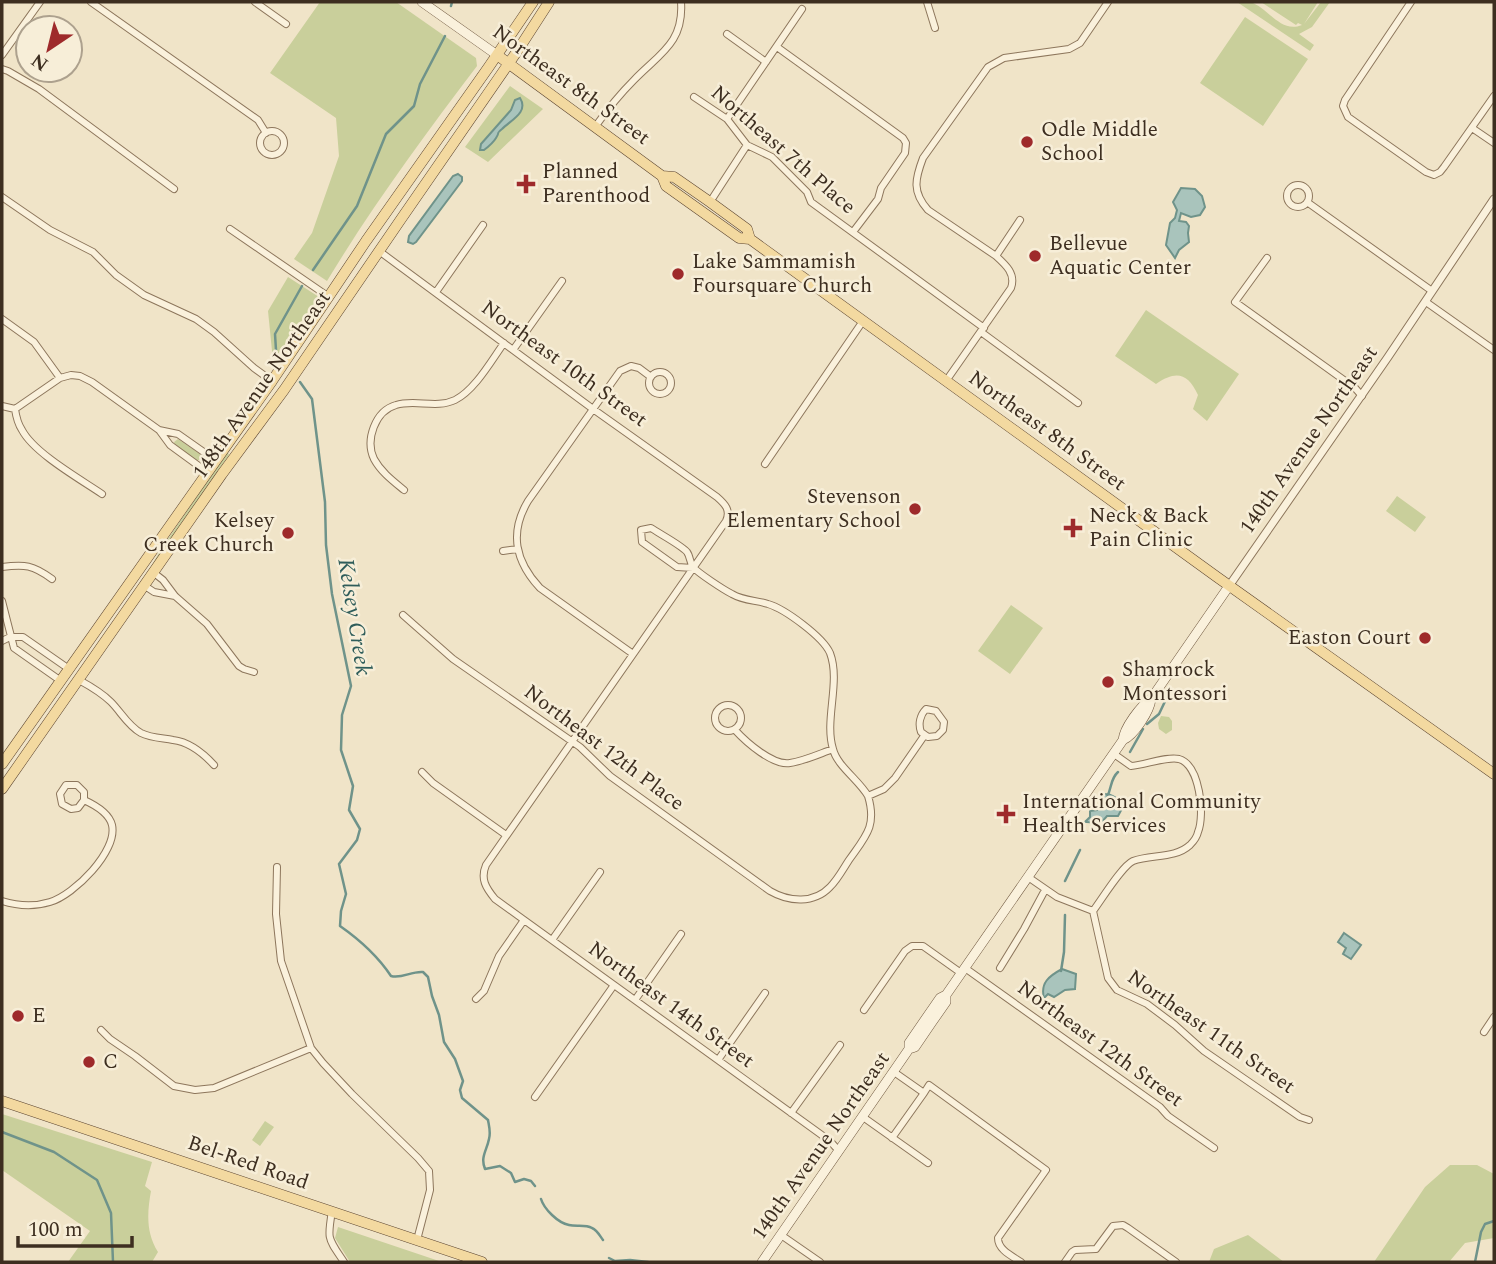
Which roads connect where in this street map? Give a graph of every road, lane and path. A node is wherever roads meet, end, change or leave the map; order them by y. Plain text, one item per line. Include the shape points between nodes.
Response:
1 (40, 2) edge
2 (90, 2) edge
3 (255, 2) edge
4 (422, 2) edge
5 (533, 2) edge
6 (549, 2) edge
7 (681, 2) edge
8 (927, 2) edge
9 (1108, 2) edge
10 (1411, 2) edge
11 (802, 9) dead end
12 (286, 24) dead end
13 (935, 28) dead end
14 (727, 34) dead end
15 (777, 47) junction
16 (2, 55) edge
17 (497, 55) junction
18 (766, 62) junction
19 (509, 63) junction
20 (2, 69) edge
21 (1494, 96) edge
22 (694, 97) dead end
23 (727, 119) junction
24 (595, 127) junction
25 (1472, 128) junction
26 (266, 133) dead end
27 (1494, 143) edge
28 (747, 145) junction
29 (662, 176) junction
30 (405, 185) junction
31 (174, 189) dead end
32 (2, 197) edge
33 (1494, 199) edge
34 (710, 202) junction
35 (1307, 202) dead end
36 (1020, 220) dead end
37 (399, 222) junction
38 (483, 225) dead end
39 (230, 229) dead end
40 (853, 232) junction
41 (750, 239) junction
42 (379, 251) junction
43 (996, 256) junction
44 (1266, 258) dead end
45 (562, 281) dead end
46 (1432, 291) junction
47 (436, 292) junction
48 (329, 298) junction
49 (1426, 302) junction
50 (2, 318) edge
51 (863, 321) junction
52 (982, 330) junction
53 (504, 343) junction
54 (1494, 349) edge
55 (513, 350) junction
56 (651, 377) dead end
57 (60, 378) junction
58 (272, 381) junction
59 (946, 381) junction
60 (1362, 396) junction
61 (1078, 403) dead end
62 (2, 406) edge
63 (15, 409) junction
64 (593, 409) junction
65 (159, 430) junction
66 (222, 450) junction
67 (215, 460) junction
68 (765, 464) dead end
69 (207, 472) junction
70 (222, 474) junction
71 (404, 490) dead end
72 (102, 494) dead end
73 (517, 549) junction
74 (503, 551) dead end
75 (2, 567) edge
76 (693, 568) junction
77 (154, 573) junction
78 (135, 576) junction
79 (52, 579) dead end
80 (145, 586) junction
81 (1229, 586) junction
82 (175, 596) junction
83 (2, 601) edge
84 (126, 613) junction
85 (403, 615) dead end
86 (10, 637) junction
87 (2, 641) edge
88 (633, 654) junction
89 (69, 669) junction
90 (254, 672) dead end
91 (79, 680) junction
92 (61, 681) junction
93 (735, 730) junction
94 (924, 736) junction
95 (572, 741) junction
96 (832, 749) junction
97 (1114, 754) junction
98 (2, 764) edge
99 (214, 765) dead end
100 (422, 772) dead end
101 (1494, 774) edge
102 (2, 789) edge
103 (868, 796) junction
104 (85, 800) junction
105 (506, 835) junction
106 (277, 867) dead end
107 (600, 872) dead end
108 (1028, 877) junction
109 (1045, 890) junction
110 (2, 901) edge
111 (1093, 911) junction
112 (524, 920) junction
113 (681, 934) dead end
114 (552, 940) junction
115 (1000, 968) dead end
116 (963, 970) junction
117 (614, 985) junction
118 (765, 993) dead end
119 (476, 999) dead end
120 (635, 1000) junction
121 (863, 1010) dead end
122 (1494, 1017) edge
123 (100, 1030) dead end
124 (1484, 1032) dead end
125 (840, 1045) dead end
126 (311, 1048) junction
127 (718, 1060) junction
128 (894, 1072) junction
129 (924, 1093) junction
130 (535, 1097) dead end
131 (2, 1101) edge
132 (791, 1113) junction
133 (863, 1117) junction
134 (1309, 1120) dead end
135 (892, 1138) junction
136 (1214, 1149) dead end
137 (839, 1151) junction
138 (928, 1163) dead end
139 (332, 1212) junction
140 (781, 1235) junction
141 (417, 1240) junction
142 (811, 1260) edge
143 (344, 1262) edge
144 (482, 1262) edge
145 (762, 1262) edge
146 (820, 1262) edge
147 (1021, 1262) edge
148 (1065, 1262) edge
149 (1176, 1262) edge

1 - 16 street
2 - 26 street via 258,120
3 - 12 street
4 - 17 main road, Northeast 8th Street
5 - 17 main road, 148th Avenue Northeast
6 - 19 main road, 148th Avenue Northeast
7 - 24 street via 674,40
8 - 13 street
9 - 43 street via 1080,43 1069,49 1004,58 988,67 923,158 916,176 923,204
10 - 25 street via 1345,100 1346,114 1434,175
11 - 15 street
14 - 18 street
15 - 18 street
15 - 40 street via 906,143 905,153 878,199
17 - 19 main road, Northeast 8th Street
17 - 30 main road, 148th Avenue Northeast
18 - 23 street
19 - 24 main road, Northeast 8th Street
19 - 37 main road, 148th Avenue Northeast
20 - 31 street via 38,89
21 - 25 street
22 - 23 street, Northeast 7th Place
23 - 28 street, Northeast 7th Place
24 - 29 main road, Northeast 8th Street
25 - 27 street
28 - 34 street
28 - 40 street, Northeast 7th Place via 772,157 811,202
29 - 34 main road, Northeast 8th Street via 674,177
29 - 41 main road, Northeast 8th Street via 666,186 738,238
30 - 37 main road via 411,183 416,188
30 - 48 main road, 148th Avenue Northeast
32 - 58 street via 93,252 144,295 196,319
33 - 46 street, 140th Avenue Northeast
34 - 41 main road, Northeast 8th Street via 747,229
35 - 46 street
36 - 43 street
37 - 42 main road, 148th Avenue Northeast
38 - 47 street
39 - 48 street
40 - 52 street, Northeast 7th Place
41 - 51 main road, Northeast 8th Street
42 - 47 street, Northeast 10th Street
42 - 70 main road, 148th Avenue Northeast
43 - 52 street via 1013,276 1013,284
44 - 60 street via 1235,302
45 - 55 street
46 - 49 street, 140th Avenue Northeast
47 - 53 street, Northeast 10th Street
48 - 58 main road, 148th Avenue Northeast
49 - 54 street
49 - 60 street, 140th Avenue Northeast
50 - 57 street via 34,342
51 - 59 main road, Northeast 8th Street
51 - 68 street
52 - 59 street
52 - 61 street, Northeast 7th Place
53 - 55 street, Northeast 10th Street
53 - 71 street via 472,387 455,400 394,405 378,419 371,436 374,459
55 - 64 street, Northeast 10th Street
56 - 64 street via 639,368 625,368
57 - 63 street
57 - 65 street via 80,376 92,382
58 - 66 main road, 148th Avenue Northeast
59 - 81 main road, Northeast 8th Street
60 - 81 street, 140th Avenue Northeast
62 - 63 street
63 - 72 street via 22,431 42,453
64 - 73 street via 522,512
64 - 76 street, Northeast 10th Street via 726,506 726,521
65 - 67 street via 178,434
65 - 69 street via 170,445
66 - 67 main road, 148th Avenue Northeast
66 - 70 main road via 229,448 231,453
67 - 69 main road, 148th Avenue Northeast
69 - 78 main road, 148th Avenue Northeast
70 - 77 main road, 148th Avenue Northeast
73 - 74 street
73 - 88 street via 540,587
75 - 79 street via 24,564
76 - 76 street via 687,552 652,528 640,530 642,542 668,561
76 - 88 street
76 - 96 street via 740,598 785,612 822,640 833,664
77 - 80 main road, 148th Avenue Northeast
77 - 82 street
78 - 84 main road via 119,607 120,613
78 - 89 main road, 148th Avenue Northeast
80 - 82 street
80 - 84 main road, 148th Avenue Northeast
81 - 97 main road, 140th Avenue Northeast via 1123,734
81 - 101 main road, Northeast 8th Street
82 - 90 street via 206,624 239,666
83 - 86 street
84 - 91 main road, 148th Avenue Northeast
85 - 95 street, Northeast 12th Place via 453,659
86 - 87 street
86 - 89 street via 23,638
86 - 92 street via 14,648
88 - 95 street
89 - 92 main road, 148th Avenue Northeast
91 - 99 street via 109,700 142,733 177,740 206,755
91 - 102 main road, 148th Avenue Northeast
92 - 98 main road, 148th Avenue Northeast
93 - 93 street via 741,722 739,710 722,706 715,723 722,730
93 - 96 street via 774,761 784,763
94 - 94 street via 937,736 944,726 940,714 931,709 921,716 919,729
94 - 103 street via 895,778
95 - 103 street, Northeast 12th Place via 610,776 782,898 811,898 830,888 869,832 872,808
95 - 105 street
96 - 103 street
97 - 108 main road, 140th Avenue Northeast
97 - 111 street via 1131,766 1183,761 1197,782 1201,816 1198,833 1187,848 1130,863
100 - 105 street
104 - 104 street via 82,789 73,784 63,787 60,794 62,804 71,809
104 - 110 street via 112,824 108,847 92,870 53,901 24,906
105 - 112 street, Northeast 14th Street via 483,873 485,885 495,899
106 - 126 street via 281,961
107 - 114 street
108 - 109 street
108 - 116 main road, 140th Avenue Northeast
109 - 111 street
109 - 115 street
111 - 134 street, Northeast 11th Street via 1108,978 1117,990 1147,1004 1204,1051
112 - 114 street, Northeast 14th Street
112 - 119 street
113 - 120 street
114 - 117 street, Northeast 14th Street
116 - 121 street, Northeast 12th Street via 915,945 905,951
116 - 128 main road, 140th Avenue Northeast via 946,1002
116 - 136 street, Northeast 12th Street
117 - 120 street, Northeast 14th Street
117 - 130 street
118 - 127 street
120 - 127 street, Northeast 14th Street
122 - 124 street
123 - 126 street via 174,1086 195,1090 214,1088
125 - 132 street
126 - 141 street via 429,1171 430,1190
127 - 132 street, Northeast 14th Street
128 - 129 street
128 - 133 main road, 140th Avenue Northeast
129 - 135 street
129 - 147 street via 929,1085 1046,1170 997,1242
131 - 139 main road, Bel-Red Road
132 - 137 street, Northeast 14th Street
133 - 135 street
133 - 137 main road, 140th Avenue Northeast
135 - 138 street
137 - 140 main road, 140th Avenue Northeast
139 - 141 main road, Bel-Red Road
139 - 143 street via 330,1242
140 - 142 street
140 - 145 main road, 140th Avenue Northeast
141 - 144 main road, Bel-Red Road
142 - 146 street
148 - 149 street via 1075,1250 1096,1249 1115,1225 1128,1228

